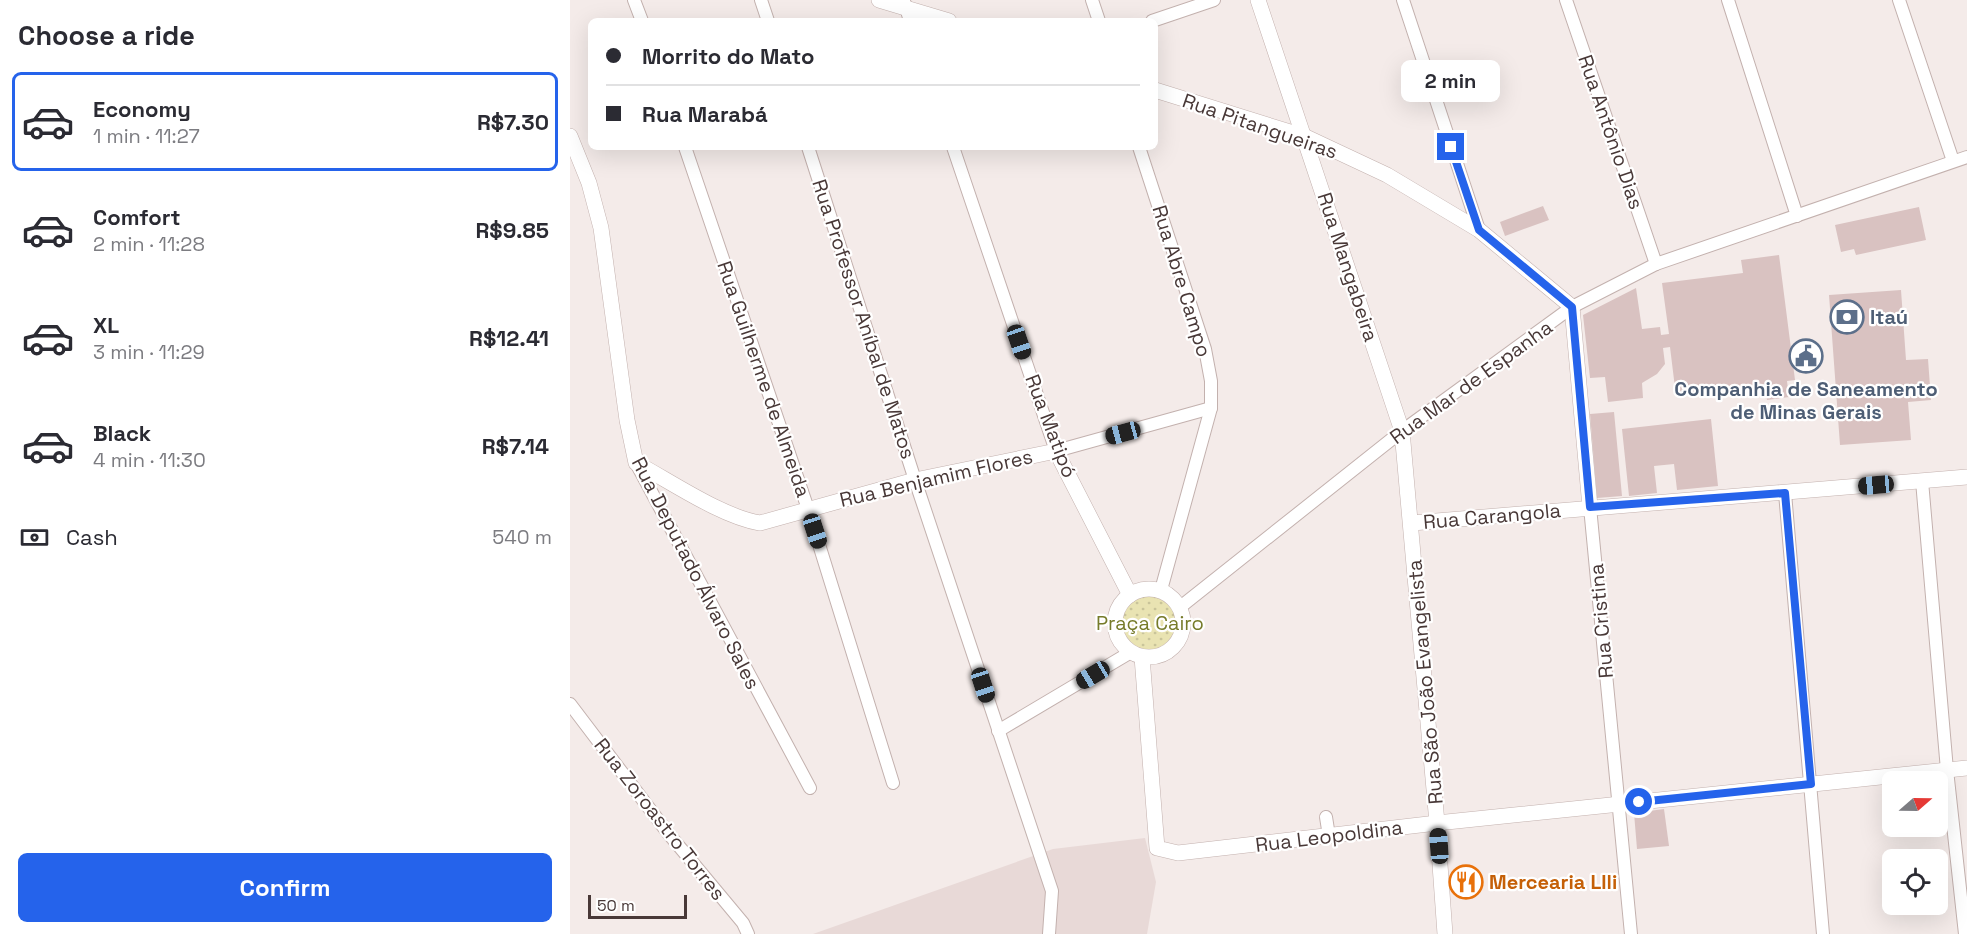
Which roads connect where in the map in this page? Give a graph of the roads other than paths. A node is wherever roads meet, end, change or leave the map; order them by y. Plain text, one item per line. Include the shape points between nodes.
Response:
1 (634, 0) edge
2 (761, 0) edge
3 (879, 0) edge
4 (1092, 0) edge
5 (1214, 0) edge
6 (1258, 0) edge
7 (1403, 0) edge
8 (1566, 0) edge
9 (1728, 0) edge
10 (1899, 0) edge
11 (907, 10) edge
12 (641, 18) edge
13 (767, 18) edge
14 (938, 18) edge
15 (1098, 18) edge
16 (1158, 19) edge
17 (1158, 91) edge
18 (570, 136) edge
19 (1306, 137) junction
20 (686, 150) edge
21 (809, 150) edge
22 (954, 150) edge
23 (1140, 150) edge
24 (1967, 157) edge
25 (1953, 161) junction
26 (1797, 216) junction
27 (1479, 230) junction
28 (1656, 264) junction
29 (1572, 307) junction
30 (1211, 408) junction
31 (1402, 431) junction
32 (1056, 451) junction
33 (636, 462) junction
34 (1967, 477) edge
35 (915, 480) junction
36 (1922, 481) junction
37 (1785, 493) junction
38 (1590, 507) junction
39 (808, 508) junction
40 (1412, 523) junction
41 (1161, 591) junction
42 (1130, 595) junction
43 (1179, 608) junction
44 (1137, 654) junction
45 (570, 704) edge
46 (998, 731) junction
47 (1967, 768) edge
48 (1947, 770) junction
49 (893, 783) dead end
50 (1811, 784) junction
51 (810, 788) dead end
52 (1617, 805) junction
53 (1326, 817) dead end
54 (1437, 823) junction
55 (1329, 836) junction
56 (748, 934) edge
57 (1049, 934) edge
58 (1445, 934) edge
59 (1630, 934) edge
60 (1823, 934) edge
61 (1965, 934) edge

1 - 12 street
2 - 13 street
3 - 11 street
4 - 15 street
5 - 16 street
6 - 19 street, Rua Mangabeira
7 - 27 street
8 - 28 street, Rua Antônio Dias
9 - 26 street
10 - 25 street
11 - 14 street
17 - 19 street, Rua Pitangueiras
18 - 33 street, Rua Deputado Álvaro Sales via 601,228
19 - 27 street, Rua Pitangueiras via 1388,175
19 - 31 street, Rua Mangabeira
20 - 39 street, Rua Guilherme de Almeida
21 - 35 street, Rua Professor Aníbal de Matos
22 - 32 street, Rua Matipó
23 - 30 street, Rua Abre Campo via 1205,349
24 - 25 street, Rua Mar de Espanha
25 - 26 street, Rua Mar de Espanha
26 - 28 street, Rua Mar de Espanha
27 - 29 street, Rua Pitangueiras
28 - 29 street, Rua Mar de Espanha
29 - 31 street, Rua Mar de Espanha
29 - 38 street, Rua Cristina
30 - 32 street, Rua Benjamim Flores
30 - 41 street, Rua Abre Campo
31 - 40 street, Rua São João Evangelista
31 - 43 street, Rua Mar de Espanha
32 - 35 street, Rua Benjamim Flores
32 - 42 street, Rua Matipó
33 - 39 street, Rua Benjamim Flores via 744,520 760,523
33 - 51 street, Rua Deputado Álvaro Sales
34 - 36 street, Rua Carangola
35 - 39 street, Rua Benjamim Flores
35 - 46 street, Rua Professor Aníbal de Matos
36 - 37 street, Rua Carangola
36 - 48 street
37 - 38 street, Rua Carangola
37 - 50 street
38 - 40 street, Rua Carangola
38 - 52 street, Rua Cristina
39 - 49 street, Rua Guilherme de Almeida
40 - 54 street, Rua São João Evangelista
41 - 42 street via 1143,590
41 - 43 street
42 - 44 street via 1122,603 1115,624 1123,645
43 - 44 street via 1183,627 1176,644 1161,655
44 - 46 street
44 - 55 street, Rua Leopoldina via 1157,848 1179,853
45 - 56 street, Rua Zoroastro Torres
46 - 57 street, Rua Professor Aníbal de Matos via 1052,891
47 - 48 street, Rua Leopoldina
48 - 50 street, Rua Leopoldina
48 - 61 street
50 - 52 street, Rua Leopoldina
50 - 60 street
52 - 54 street, Rua Leopoldina
52 - 59 street, Rua Cristina
53 - 55 street
54 - 55 street, Rua Leopoldina
54 - 58 street, Rua São João Evangelista

